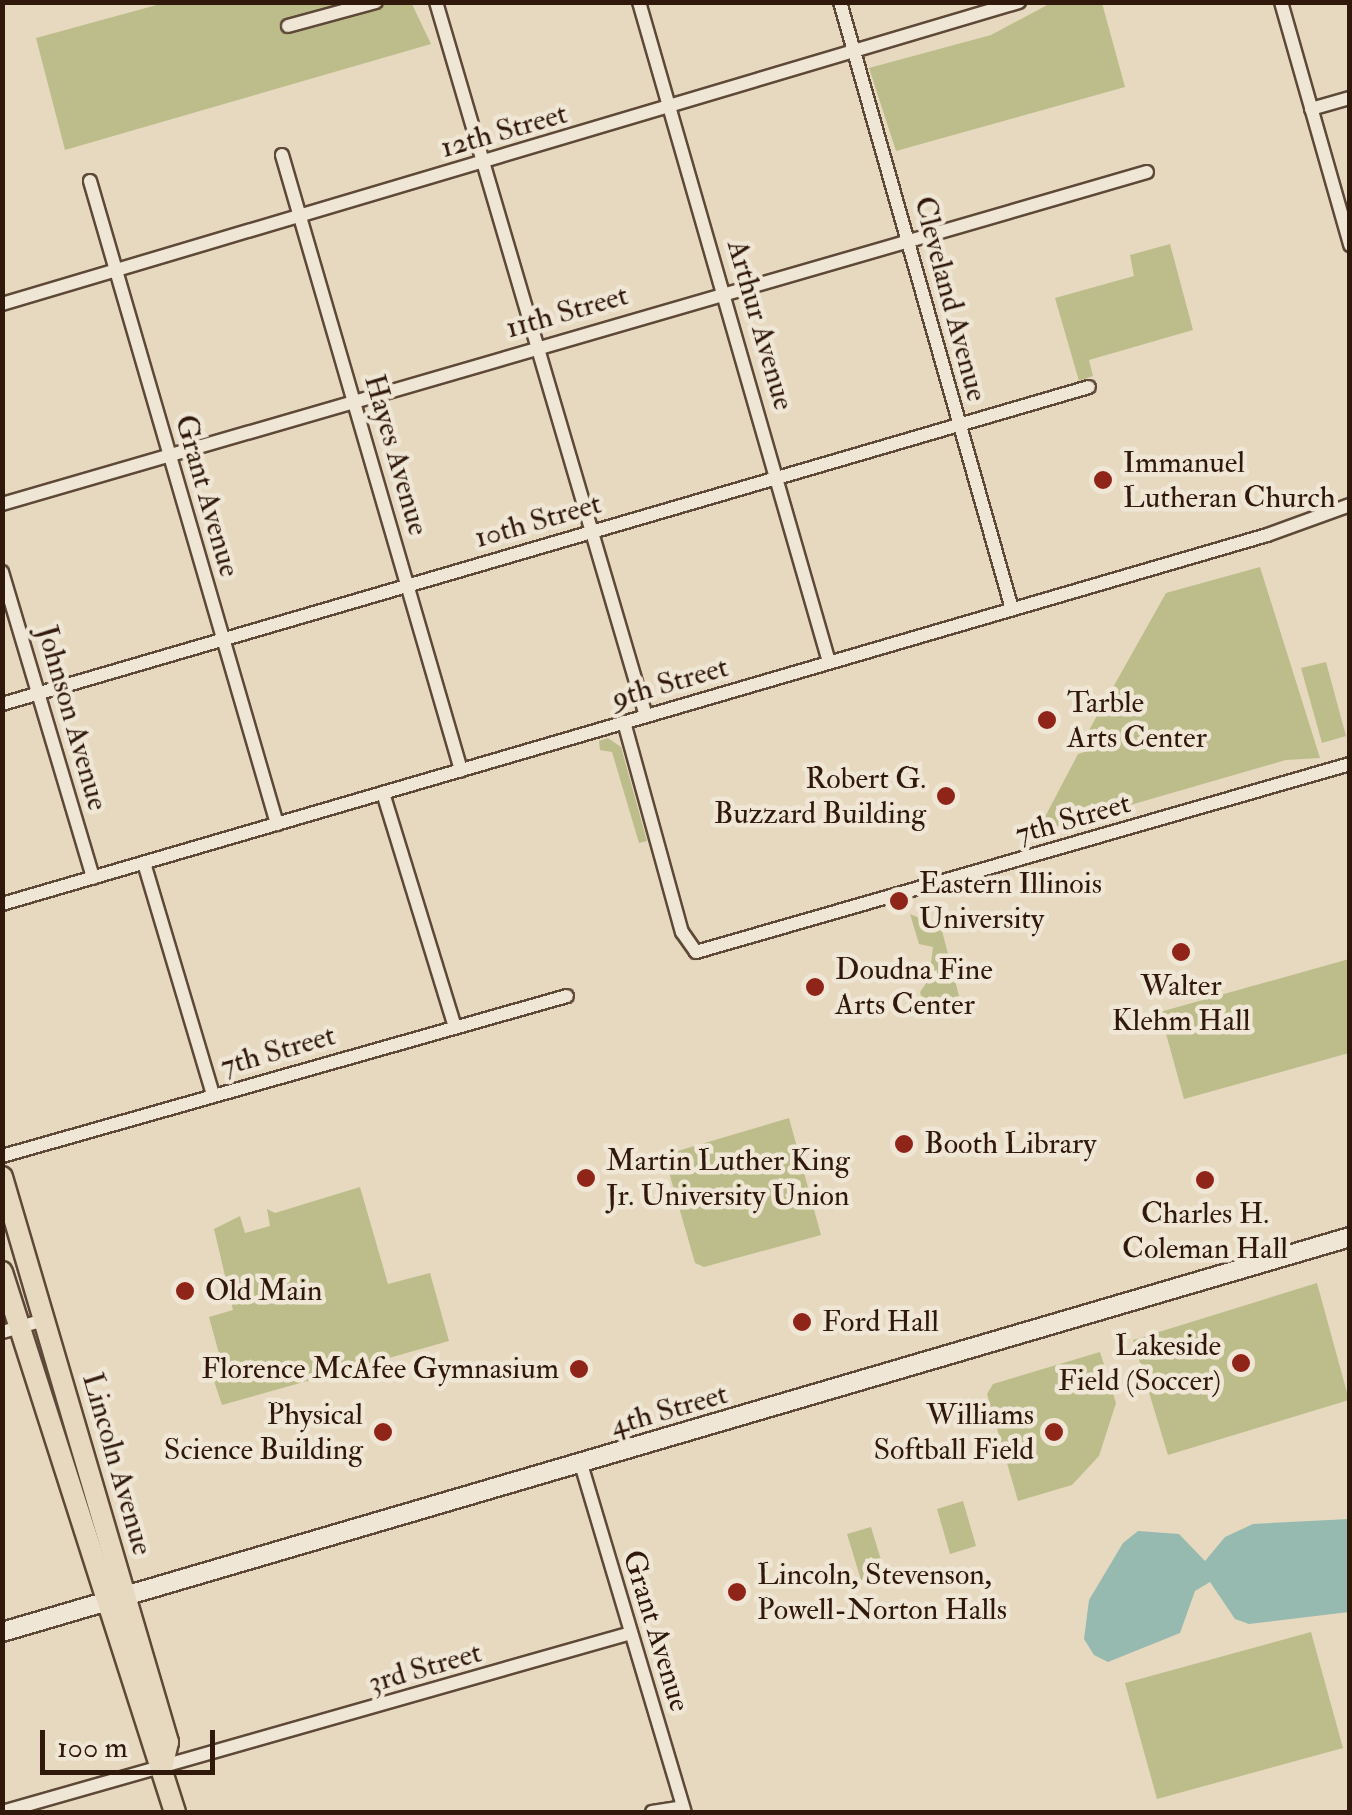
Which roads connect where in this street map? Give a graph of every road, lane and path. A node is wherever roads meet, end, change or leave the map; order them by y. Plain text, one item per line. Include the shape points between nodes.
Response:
1 (376, 2) edge
2 (436, 2) edge
3 (639, 2) edge
4 (840, 2) edge
5 (1018, 2) edge
6 (1281, 2) edge
7 (288, 26) dead end
8 (855, 56) junction
9 (1350, 98) edge
10 (672, 108) junction
11 (1311, 109) junction
12 (282, 155) dead end
13 (486, 162) junction
14 (1147, 172) dead end
15 (90, 181) dead end
16 (301, 216) junction
17 (909, 238) junction
18 (1350, 245) edge
19 (115, 271) junction
20 (725, 292) junction
21 (2, 304) edge
22 (540, 347) junction
23 (1089, 388) dead end
24 (354, 401) junction
25 (959, 424) junction
26 (169, 455) junction
27 (777, 477) junction
28 (2, 504) edge
29 (1350, 506) edge
30 (592, 531) junction
31 (2, 572) edge
32 (408, 586) junction
33 (1012, 608) junction
34 (223, 640) junction
35 (829, 662) junction
36 (38, 694) junction
37 (2, 704) edge
38 (646, 716) junction
39 (624, 722) junction
40 (1350, 764) edge
41 (462, 770) junction
42 (383, 793) junction
43 (277, 824) junction
44 (144, 863) junction
45 (93, 878) junction
46 (2, 904) edge
47 (567, 996) dead end
48 (454, 1027) junction
49 (212, 1095) junction
50 (2, 1156) edge
51 (2, 1177) edge
52 (1350, 1237) edge
53 (2, 1272) edge
54 (44, 1320) junction
55 (10, 1330) edge
56 (581, 1464) junction
57 (115, 1599) junction
58 (2, 1632) edge
59 (630, 1633) junction
60 (162, 1768) junction
61 (684, 1810) edge
62 (2, 1812) edge
63 (175, 1812) edge
64 (652, 1812) edge

1 - 7 street
2 - 13 street
3 - 10 street, Arthur Avenue
4 - 8 street, Cleveland Avenue
5 - 8 street, 12th Street
6 - 11 street
8 - 10 street, 12th Street
8 - 17 street, Cleveland Avenue
9 - 11 street
10 - 13 street, 12th Street
10 - 20 street, Arthur Avenue
11 - 18 street
12 - 16 street, Hayes Avenue
13 - 16 street, 12th Street
13 - 22 street
14 - 17 street, 11th Street
15 - 19 street, Grant Avenue
16 - 19 street, 12th Street
16 - 24 street, Hayes Avenue
17 - 20 street, 11th Street
17 - 25 street, Cleveland Avenue
19 - 21 street, 12th Street
19 - 26 street, Grant Avenue
20 - 22 street, 11th Street
20 - 27 street, Arthur Avenue
22 - 24 street, 11th Street
22 - 30 street
23 - 25 street, 10th Street
24 - 26 street, 11th Street
24 - 32 street, Hayes Avenue
25 - 27 street, 10th Street
25 - 33 street, Cleveland Avenue
26 - 28 street, 11th Street
26 - 34 street, Grant Avenue
27 - 30 street, 10th Street
27 - 35 street, Arthur Avenue
29 - 33 street, 9th Street
30 - 32 street, 10th Street
30 - 38 street
31 - 36 street, Johnson Avenue
32 - 34 street, 10th Street
32 - 41 street, Hayes Avenue
33 - 35 street, 9th Street
34 - 36 street, 10th Street
34 - 43 street, Grant Avenue
35 - 38 street, 9th Street
36 - 37 street, 10th Street
36 - 45 street, Johnson Avenue
38 - 39 street, 9th Street
39 - 40 street, 7th Street via 682,932 696,952
39 - 41 street, 9th Street
41 - 42 street, 9th Street
42 - 43 street, 9th Street
42 - 48 street
43 - 44 street, 9th Street
44 - 45 street, 9th Street
44 - 49 street
45 - 46 street, 9th Street
47 - 48 street, 7th Street
48 - 49 street, 7th Street
49 - 50 street, 7th Street
51 - 54 main road, Lincoln Avenue
52 - 56 street, 4th Street
53 - 55 main road, Lincoln Avenue
54 - 55 street
54 - 57 main road, Lincoln Avenue
55 - 57 main road, Lincoln Avenue
56 - 57 street, 4th Street
56 - 59 street, Grant Avenue
57 - 58 street, 4th Street
57 - 60 main road, Lincoln Avenue via 150,1747
59 - 60 street, 3rd Street
59 - 61 street, Grant Avenue
60 - 62 street, 3rd Street
60 - 63 main road, Lincoln Avenue
61 - 64 street

